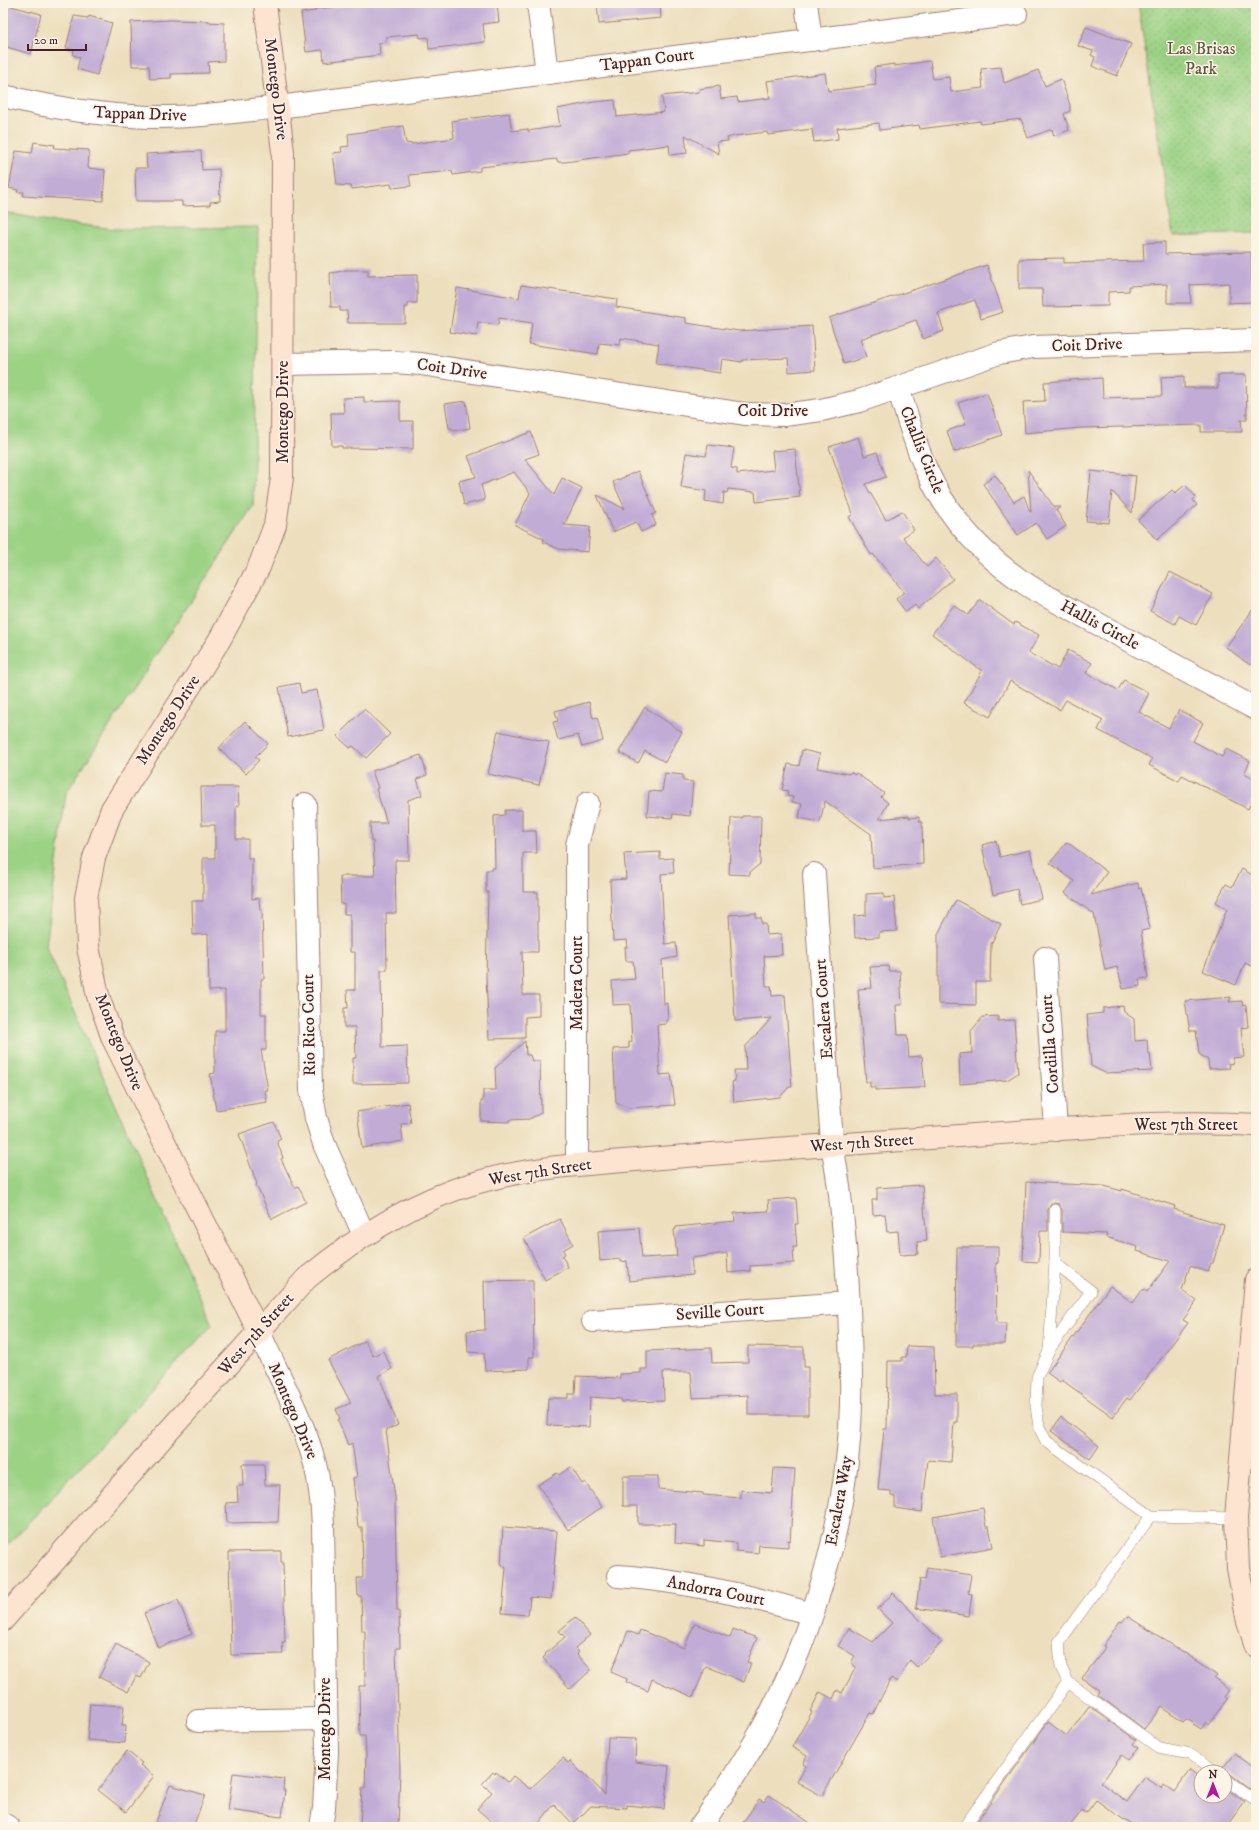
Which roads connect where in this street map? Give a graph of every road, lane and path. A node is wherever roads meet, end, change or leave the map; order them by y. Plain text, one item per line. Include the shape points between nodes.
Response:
1 (265, 3) edge
2 (538, 3) edge
3 (806, 3) edge
4 (1016, 14) dead end
5 (811, 40) junction
6 (547, 73) junction
7 (3, 96) edge
8 (278, 107) junction
9 (1256, 340) edge
10 (283, 364) junction
11 (898, 388) junction
12 (1017, 579) joint
13 (1256, 709) edge
14 (588, 803) dead end
15 (305, 804) dead end
16 (814, 874) dead end
17 (1045, 958) dead end
18 (1256, 1125) edge
19 (1056, 1130) junction
20 (833, 1145) junction
21 (577, 1165) junction
22 (1055, 1210) dead end
23 (364, 1235) junction
24 (1055, 1263) junction
25 (1256, 1280) edge
26 (848, 1302) junction
27 (593, 1321) dead end
28 (259, 1332) junction
29 (1049, 1350) junction
30 (1150, 1516) junction
31 (1236, 1518) junction
32 (618, 1576) dead end
33 (812, 1614) junction
34 (3, 1620) edge
35 (1256, 1646) edge
36 (1068, 1682) junction
37 (326, 1719) junction
38 (198, 1721) dead end
39 (1205, 1764) edge
40 (1233, 1785) edge
41 (1256, 1801) edge
42 (3, 1824) edge
43 (8, 1827) edge
44 (321, 1827) edge
45 (700, 1827) edge
46 (964, 1827) edge

1 - 8 street, Montego Drive
2 - 6 street
3 - 5 street
4 - 5 street, Tappan Court
5 - 6 street, Tappan Court
6 - 8 street, Tappan Court
7 - 8 street, Tappan Drive via 93,113 148,117 198,116
8 - 10 street, Montego Drive via 284,152
9 - 11 street, Coit Drive via 1033,347 999,353
10 - 11 street, Coit Drive via 421,364 745,414 784,415 821,410
10 - 28 street, Montego Drive via 282,478 274,525 259,566 220,639 112,809 94,858 86,898 88,947 98,996 113,1038
11 - 12 street, Challis Circle via 927,471 943,502 974,542
12 - 13 street, Hallis Circle
14 - 21 street, Madera Court via 577,845
15 - 23 street, Rio Rico Court via 311,1090 324,1144
16 - 20 street, Escalera Court
17 - 19 street, Cordilla Court
18 - 19 street, West 7th Street via 1178,1123
19 - 20 street, West 7th Street
20 - 21 street, West 7th Street
20 - 26 street, Escalera Way via 840,1196
21 - 23 street, West 7th Street via 504,1175 473,1183 415,1206
22 - 24 lane
23 - 28 street, West 7th Street via 307,1278
24 - 29 lane
24 - 29 lane via 1092,1291
25 - 31 street
26 - 27 street, Seville Court
26 - 33 street, Escalera Way via 851,1376 849,1436 841,1499 829,1558
28 - 34 street, West 7th Street
28 - 37 street, Montego Drive via 308,1439 316,1465 323,1525
29 - 30 lane via 1037,1377 1036,1406 1039,1426 1046,1441
30 - 31 lane
30 - 36 lane via 1059,1642 1061,1667
31 - 35 street via 1238,1568 1248,1622
32 - 33 street, Andorra Court via 700,1586 757,1598
33 - 45 street, Escalera Way via 786,1681 760,1734 731,1783
36 - 39 lane via 1158,1748 1191,1754
36 - 46 lane
37 - 38 street
37 - 44 street, Montego Drive via 324,1808
40 - 41 lane
42 - 43 street

